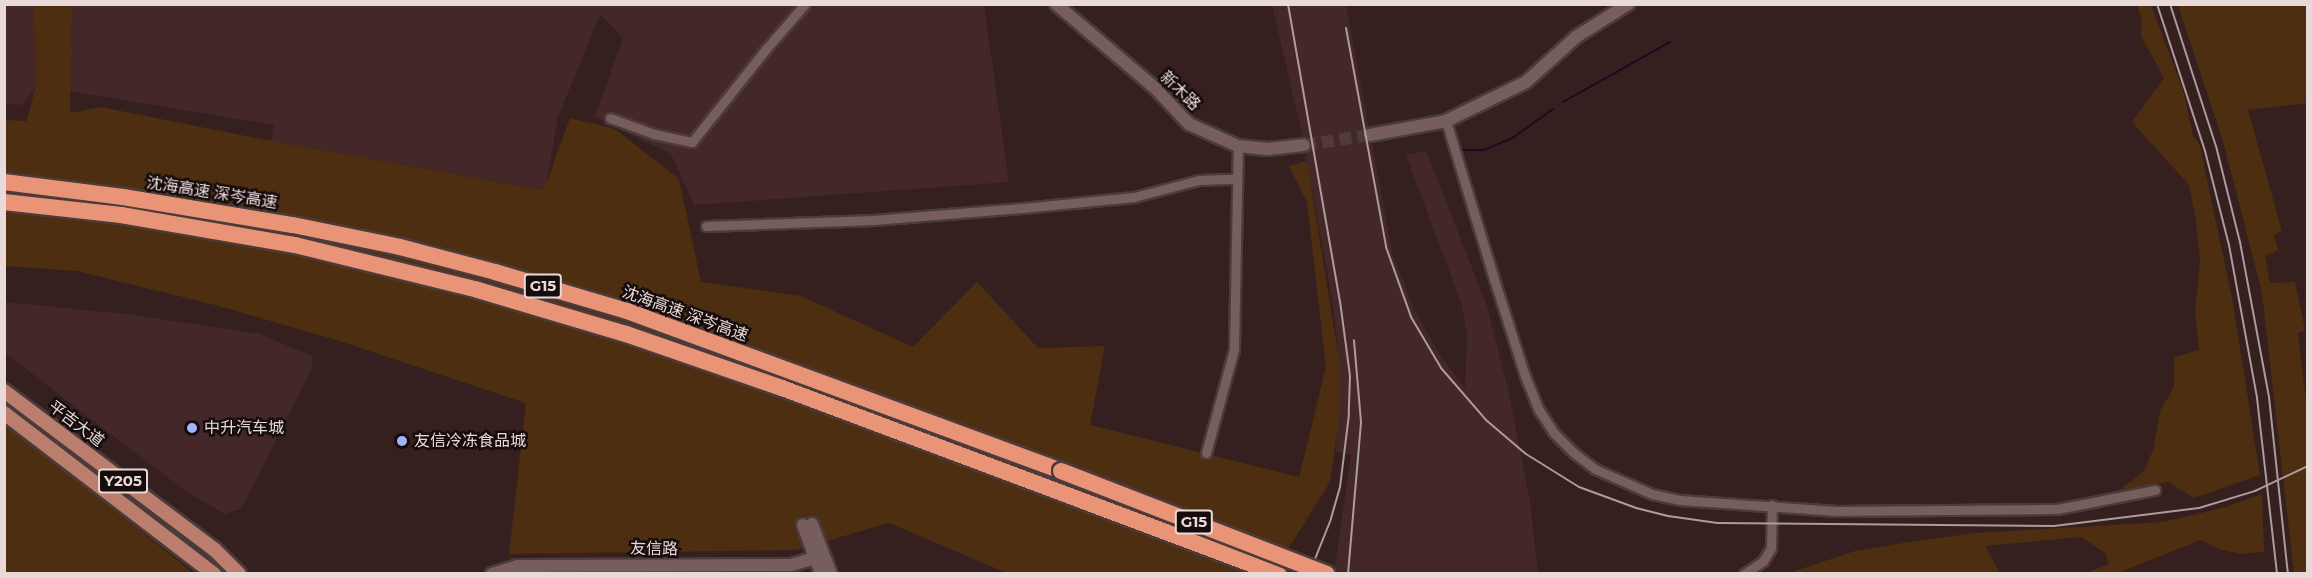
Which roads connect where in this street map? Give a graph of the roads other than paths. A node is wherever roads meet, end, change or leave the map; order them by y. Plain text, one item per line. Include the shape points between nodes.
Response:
1 (805, 4) edge
2 (1056, 4) edge
3 (1628, 4) edge
4 (610, 118) dead end
5 (1446, 121) junction
6 (1370, 135) tunnel mouth
7 (1238, 146) junction
8 (1304, 146) tunnel mouth
9 (1237, 179) junction
10 (4, 182) edge
11 (4, 202) edge
12 (4, 210) edge
13 (121, 215) junction
14 (706, 226) dead end
15 (4, 391) edge
16 (4, 413) edge
17 (1206, 453) dead end
18 (2155, 490) dead end
19 (1772, 505) junction
20 (818, 566) edge
21 (214, 573) edge
22 (239, 573) edge
23 (492, 573) edge
24 (515, 573) edge
25 (831, 573) edge
26 (1278, 573) edge
27 (1327, 573) edge
28 (1744, 573) edge

1 - 4 street via 692,142
2 - 7 street, 新木路 via 1155,88 1189,124
3 - 5 street via 1576,37 1526,82
5 - 6 street
5 - 19 street via 1525,376 1554,433 1595,469 1652,494 1680,500
7 - 8 street, 新木路
7 - 9 street
9 - 14 street via 1199,180 1134,197 1023,208 873,220
9 - 17 street via 1234,349
10 - 27 highway, 沈海高速 深岑高速 / G15, bridge via 123,197 400,247 627,311
11 - 13 highway, G15
12 - 13 highway
13 - 26 highway, G15 via 369,261 615,330 782,388
15 - 22 main road, 平吉大道 / Y205 via 215,550
16 - 21 main road, 平吉大道 / Y205
18 - 19 street via 2056,509 1879,512
19 - 28 street via 1773,540 1768,556
20 - 23 street, 友信路 via 518,566
20 - 24 street, 友信路 via 793,572
20 - 25 street via 808,524

